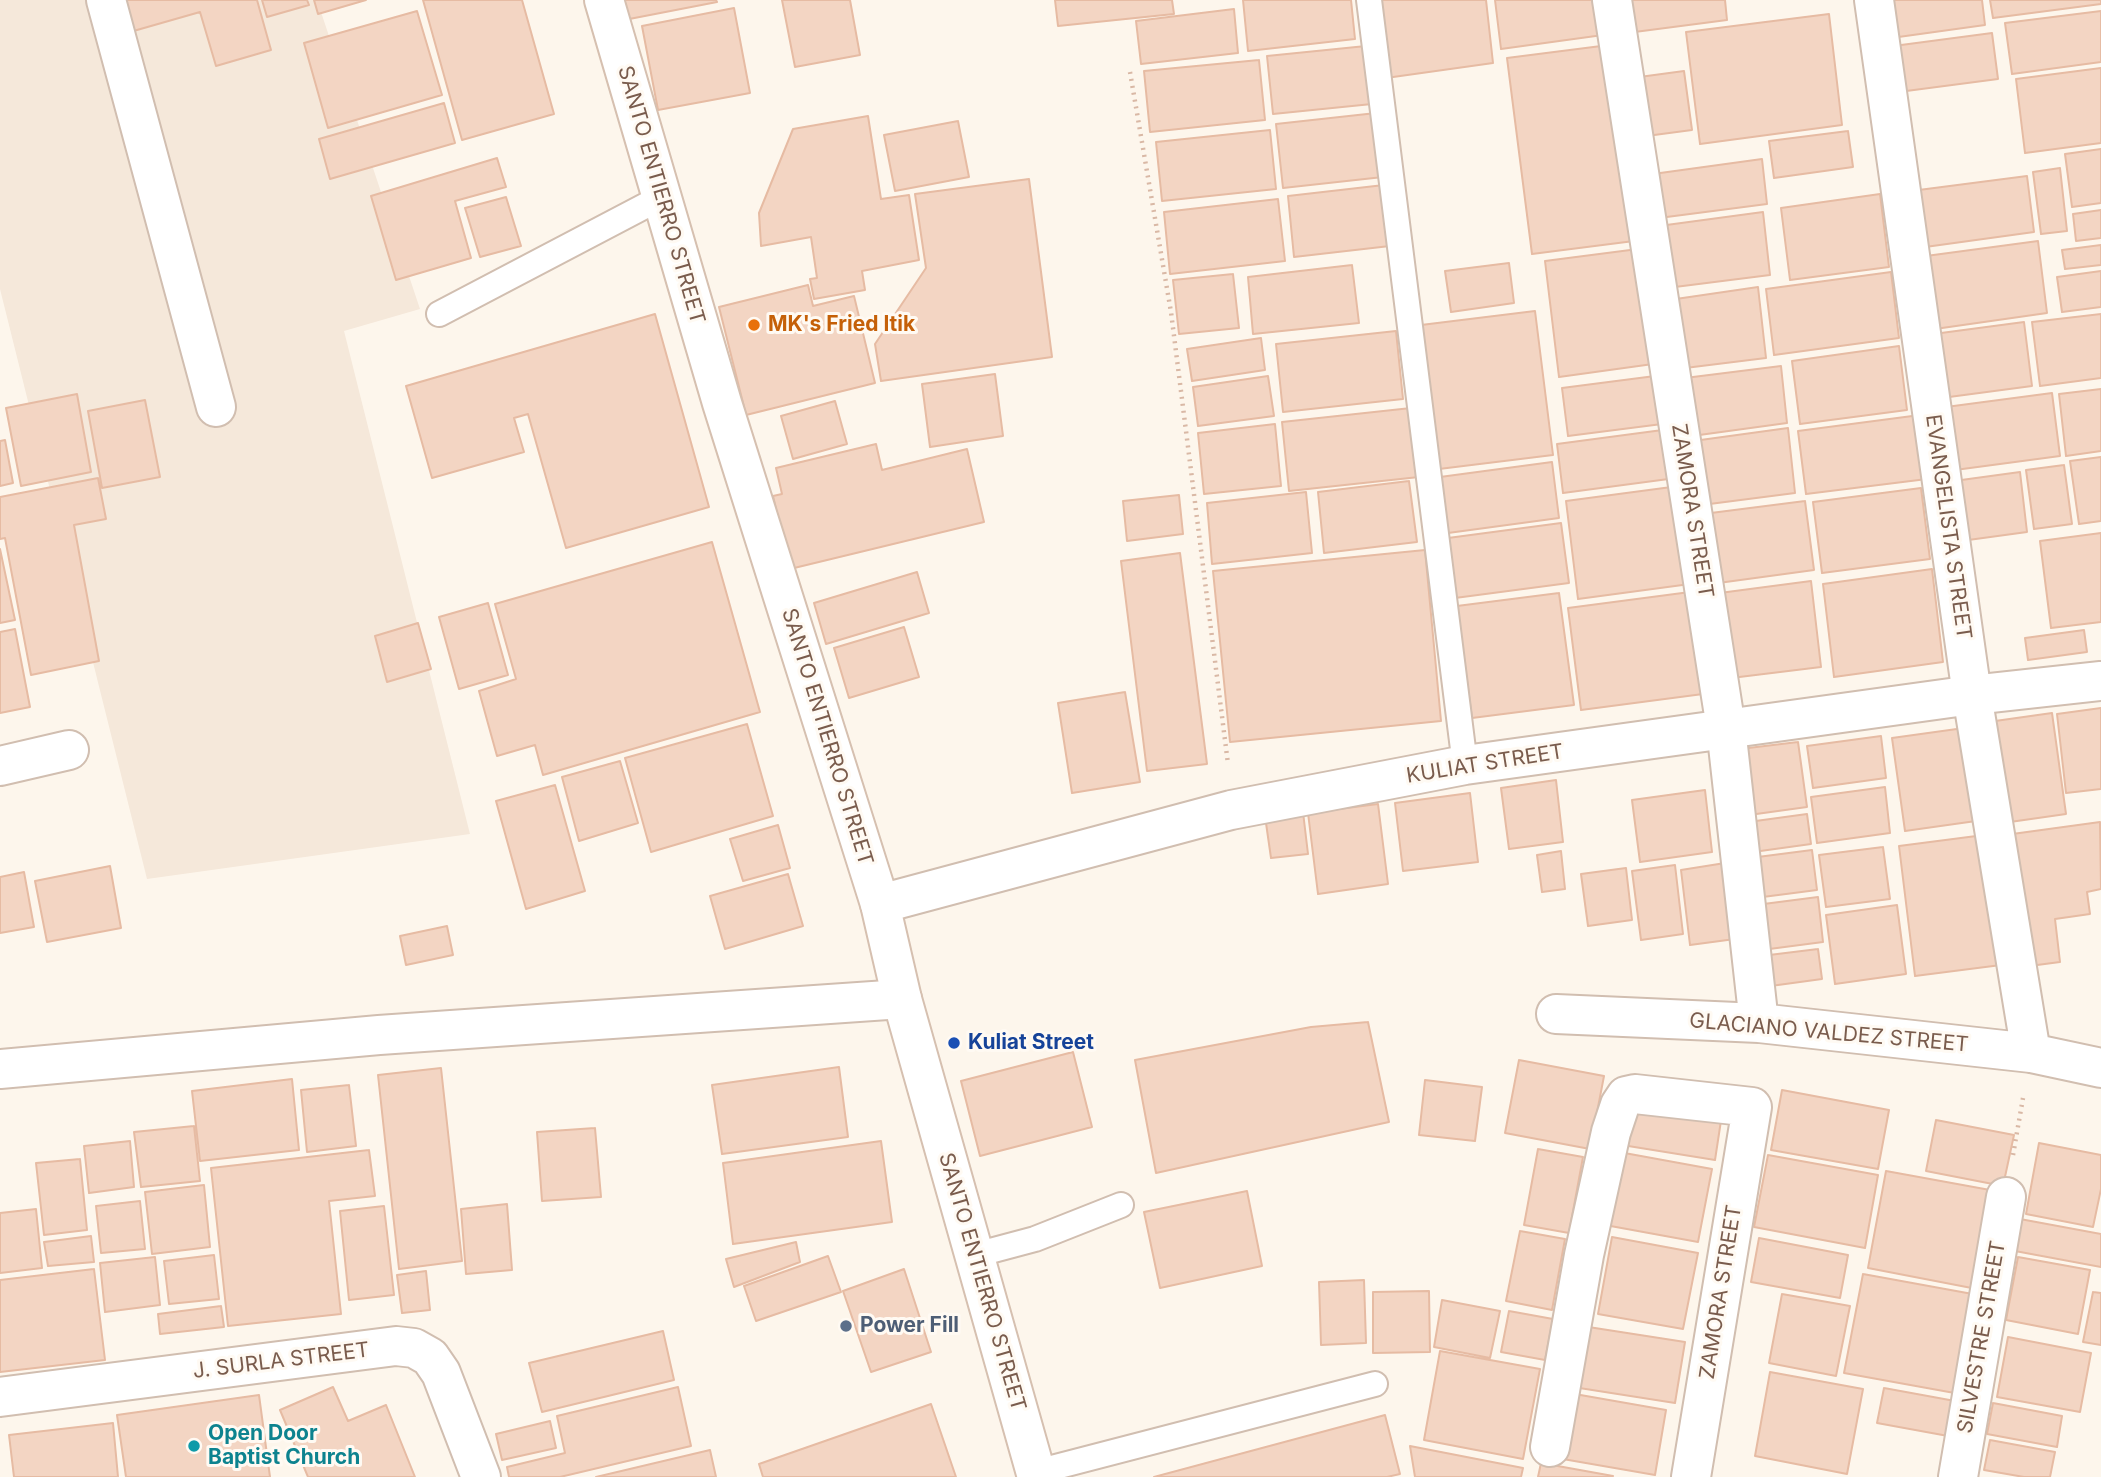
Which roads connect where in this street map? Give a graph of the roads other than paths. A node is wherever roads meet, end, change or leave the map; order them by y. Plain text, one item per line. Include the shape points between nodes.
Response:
1 (106, 0) edge
2 (604, 0) edge
3 (1369, 0) edge
4 (1612, 0) edge
5 (1874, 0) edge
6 (662, 197) junction
7 (439, 314) dead end
8 (216, 407) dead end
9 (2101, 681) edge
10 (1972, 695) junction
11 (1726, 728) junction
12 (69, 750) dead end
13 (1465, 765) junction
14 (0, 766) edge
15 (880, 904) junction
16 (902, 999) junction
17 (1556, 1014) dead end
18 (1759, 1023) junction
19 (2031, 1053) junction
20 (2101, 1068) edge
21 (0, 1069) edge
22 (2006, 1197) road end
23 (1121, 1205) dead end
24 (975, 1255) junction
25 (1375, 1384) dead end
26 (0, 1397) edge
27 (1550, 1447) dead end
28 (1037, 1475) edge
29 (481, 1477) edge
30 (1691, 1477) edge
31 (1958, 1477) edge

1 - 8 street
2 - 6 street, SANTO ENTIERRO STREET
3 - 13 lane
4 - 11 street, ZAMORA STREET
5 - 10 street, EVANGELISTA STREET
6 - 7 lane
6 - 15 street, SANTO ENTIERRO STREET
9 - 10 street, KULIAT STREET
10 - 11 street, KULIAT STREET
10 - 19 street, EVANGELISTA STREET
11 - 13 street, KULIAT STREET
11 - 18 street, ZAMORA STREET
12 - 14 street
13 - 15 street, KULIAT STREET via 1231,810
15 - 16 street, SANTO ENTIERRO STREET
16 - 21 street via 379,1035
16 - 24 street, SANTO ENTIERRO STREET
17 - 18 street, GLACIANO VALDEZ STREET
18 - 19 street, GLACIANO VALDEZ STREET
19 - 20 street, GLACIANO VALDEZ STREET
22 - 31 street, SILVESTRE STREET
23 - 24 lane via 1035,1239
24 - 28 street, SANTO ENTIERRO STREET
25 - 28 lane
26 - 29 street, J. SURLA STREET via 396,1346 430,1357 441,1373
27 - 30 street, ZAMORA STREET via 1584,1255 1620,1105 1635,1094 1752,1107

